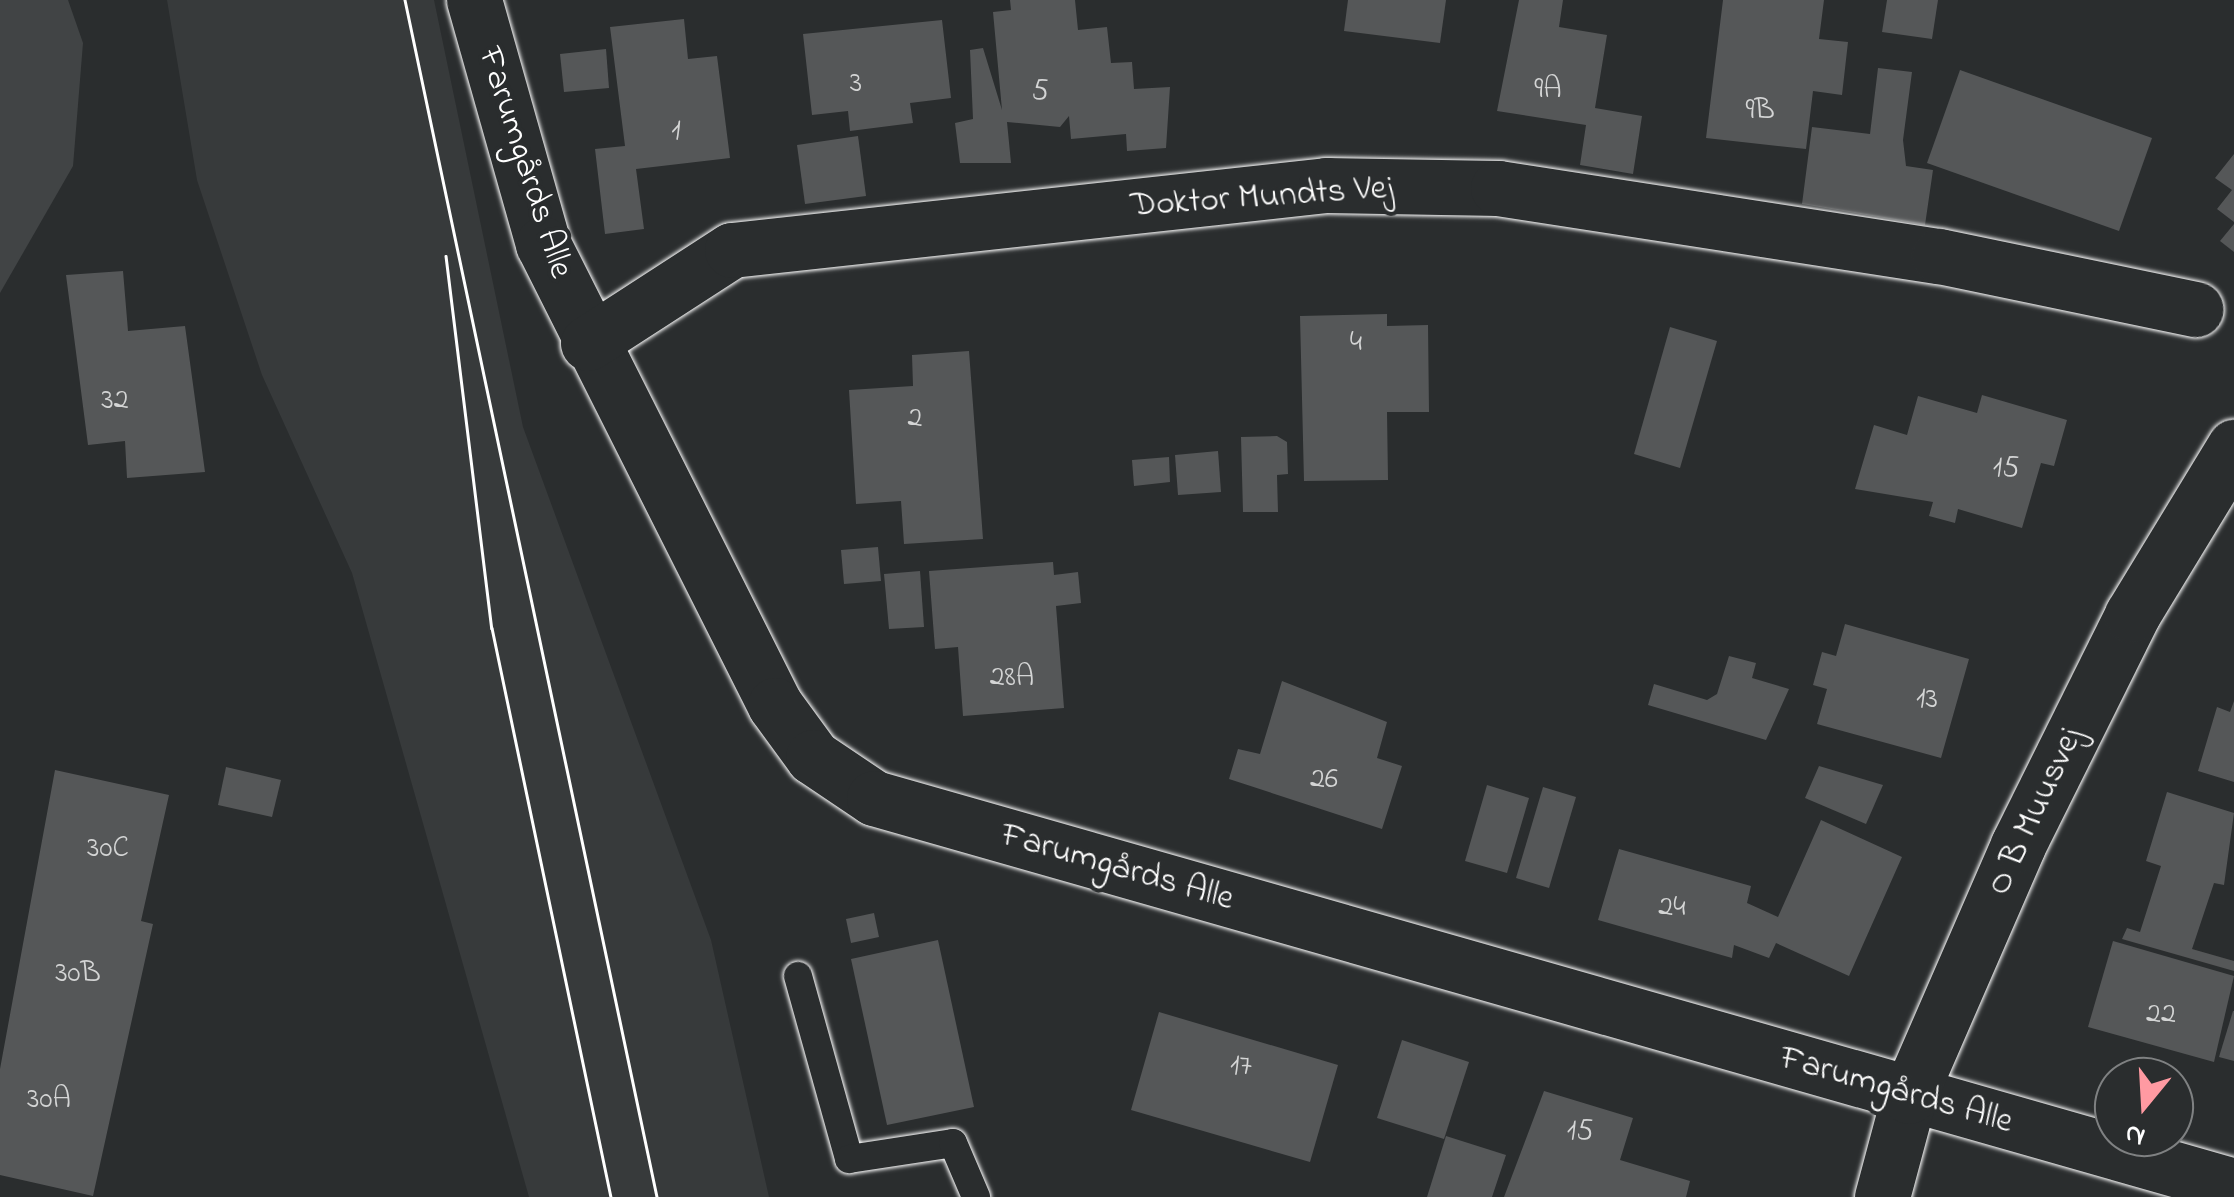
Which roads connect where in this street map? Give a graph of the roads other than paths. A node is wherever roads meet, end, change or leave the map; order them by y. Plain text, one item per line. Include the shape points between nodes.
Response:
1 (474, 0) edge
2 (2196, 308) dead end
3 (588, 343) junction
4 (2234, 447) edge
5 (798, 976) dead end
6 (1909, 1096) junction
7 (2234, 1186) edge
8 (976, 1197) edge
9 (1882, 1197) edge

1 - 3 street, Farumgårds Alle via 543,244
2 - 3 street, Doktor Mundts Vej via 1939,256 1498,188 1326,186 732,250
3 - 6 street, Farumgårds Alle via 775,705 813,757 874,798
4 - 6 street, O B Muusvej via 2132,615
5 - 8 lane via 850,1160 953,1143
6 - 7 street, Farumgårds Alle
6 - 9 street, O B Muusvej

